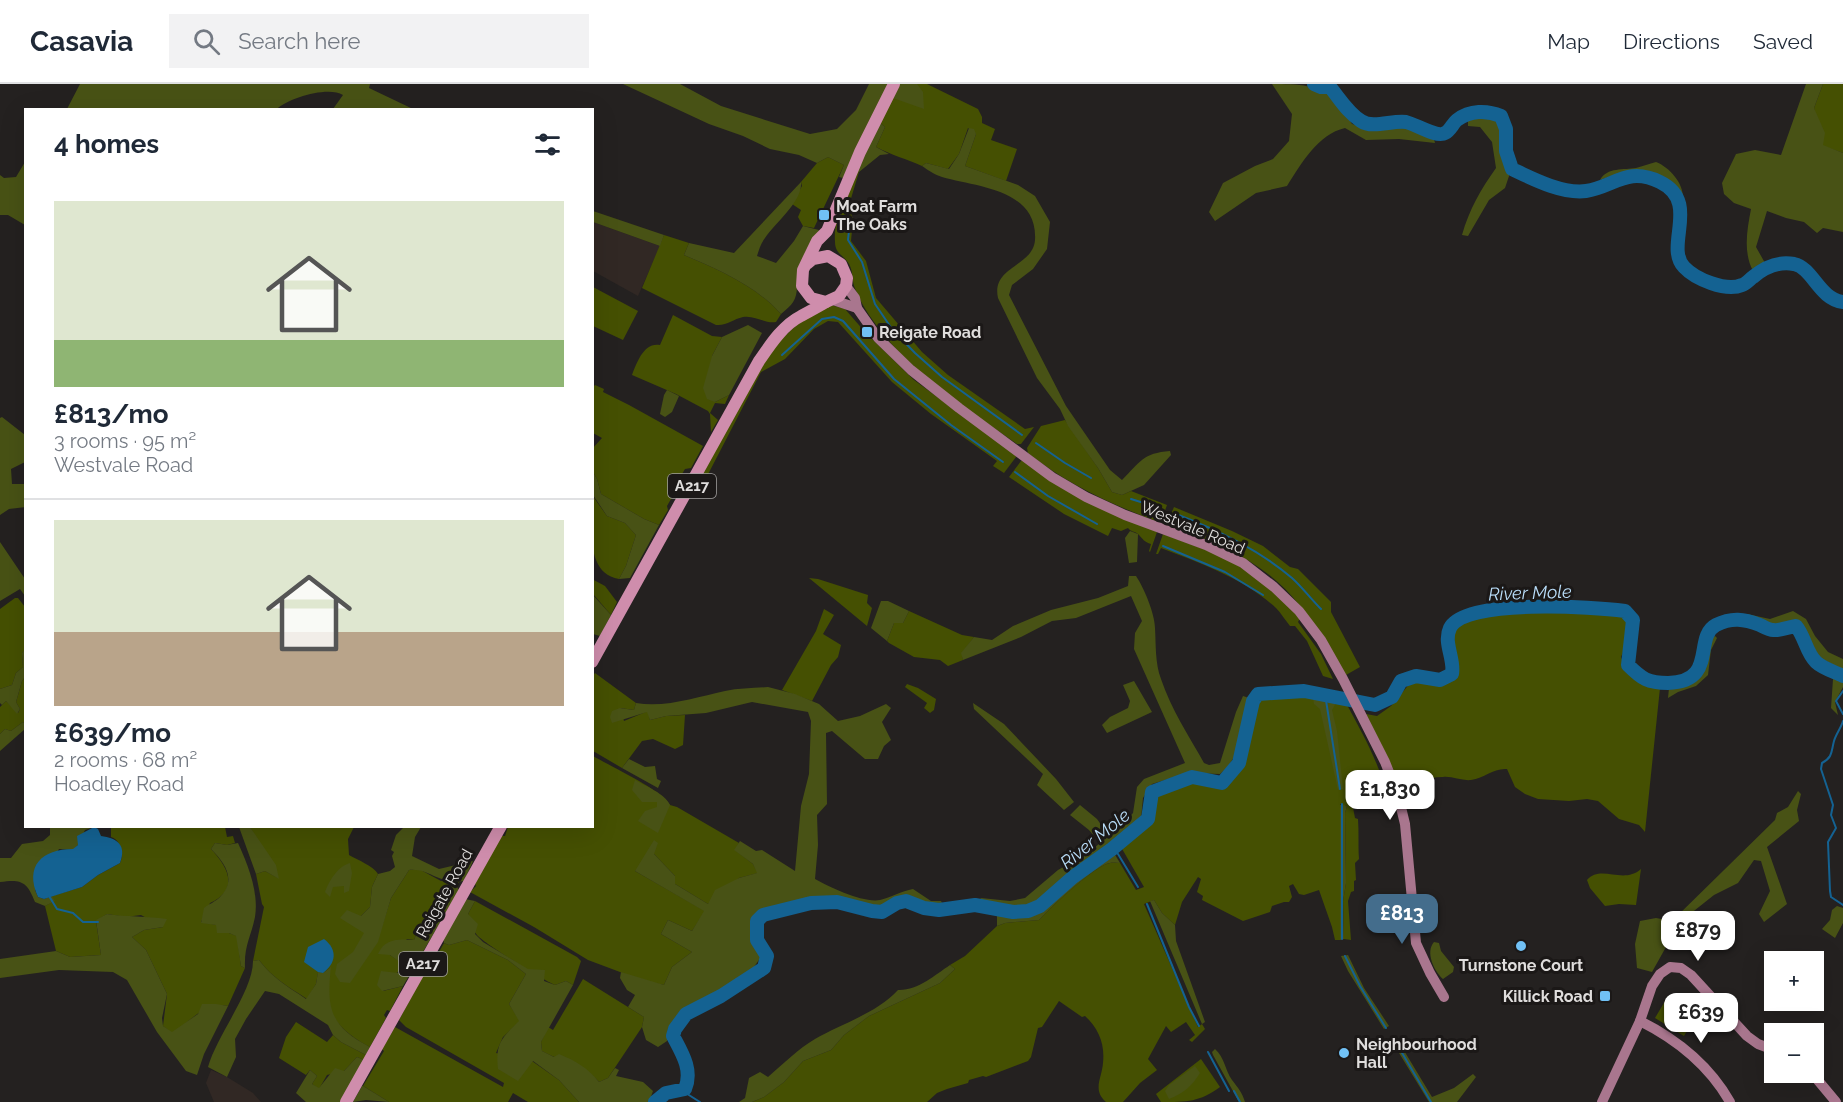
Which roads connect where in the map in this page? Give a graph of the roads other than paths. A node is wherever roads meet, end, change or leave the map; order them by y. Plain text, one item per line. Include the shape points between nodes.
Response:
1 (894, 84) edge
2 (827, 231) junction
3 (835, 259) junction
4 (807, 264) junction
5 (846, 286) junction
6 (806, 292) junction
7 (830, 301) junction
8 (857, 308) junction
9 (799, 316) junction
10 (594, 658) edge
11 (500, 828) edge
12 (1444, 997) dead end
13 (1640, 1021) junction
14 (1764, 1046) edge
15 (1820, 1083) edge
16 (346, 1102) edge
17 (1602, 1102) edge
18 (1730, 1102) edge
19 (1836, 1102) edge

1 - 2 main road
2 - 3 main road
2 - 4 main road via 817,241
3 - 4 main road via 820,256
3 - 5 main road via 845,270
4 - 6 main road via 801,278
5 - 7 main road
5 - 8 street, Westvale Road
6 - 7 main road via 818,301
6 - 9 main road
7 - 8 street
7 - 9 main road, A217
8 - 12 street, Westvale Road via 878,338 910,370 1052,477 1114,511 1206,545 1243,564 1299,611 1321,640 1385,762 1403,816 1416,943
9 - 10 main road, A217 via 777,336 749,378
11 - 16 main road, Reigate Road / A217
13 - 14 street via 1655,981 1665,969 1676,967 1691,975 1752,1041
13 - 17 street
13 - 18 street via 1699,1060
15 - 19 street

